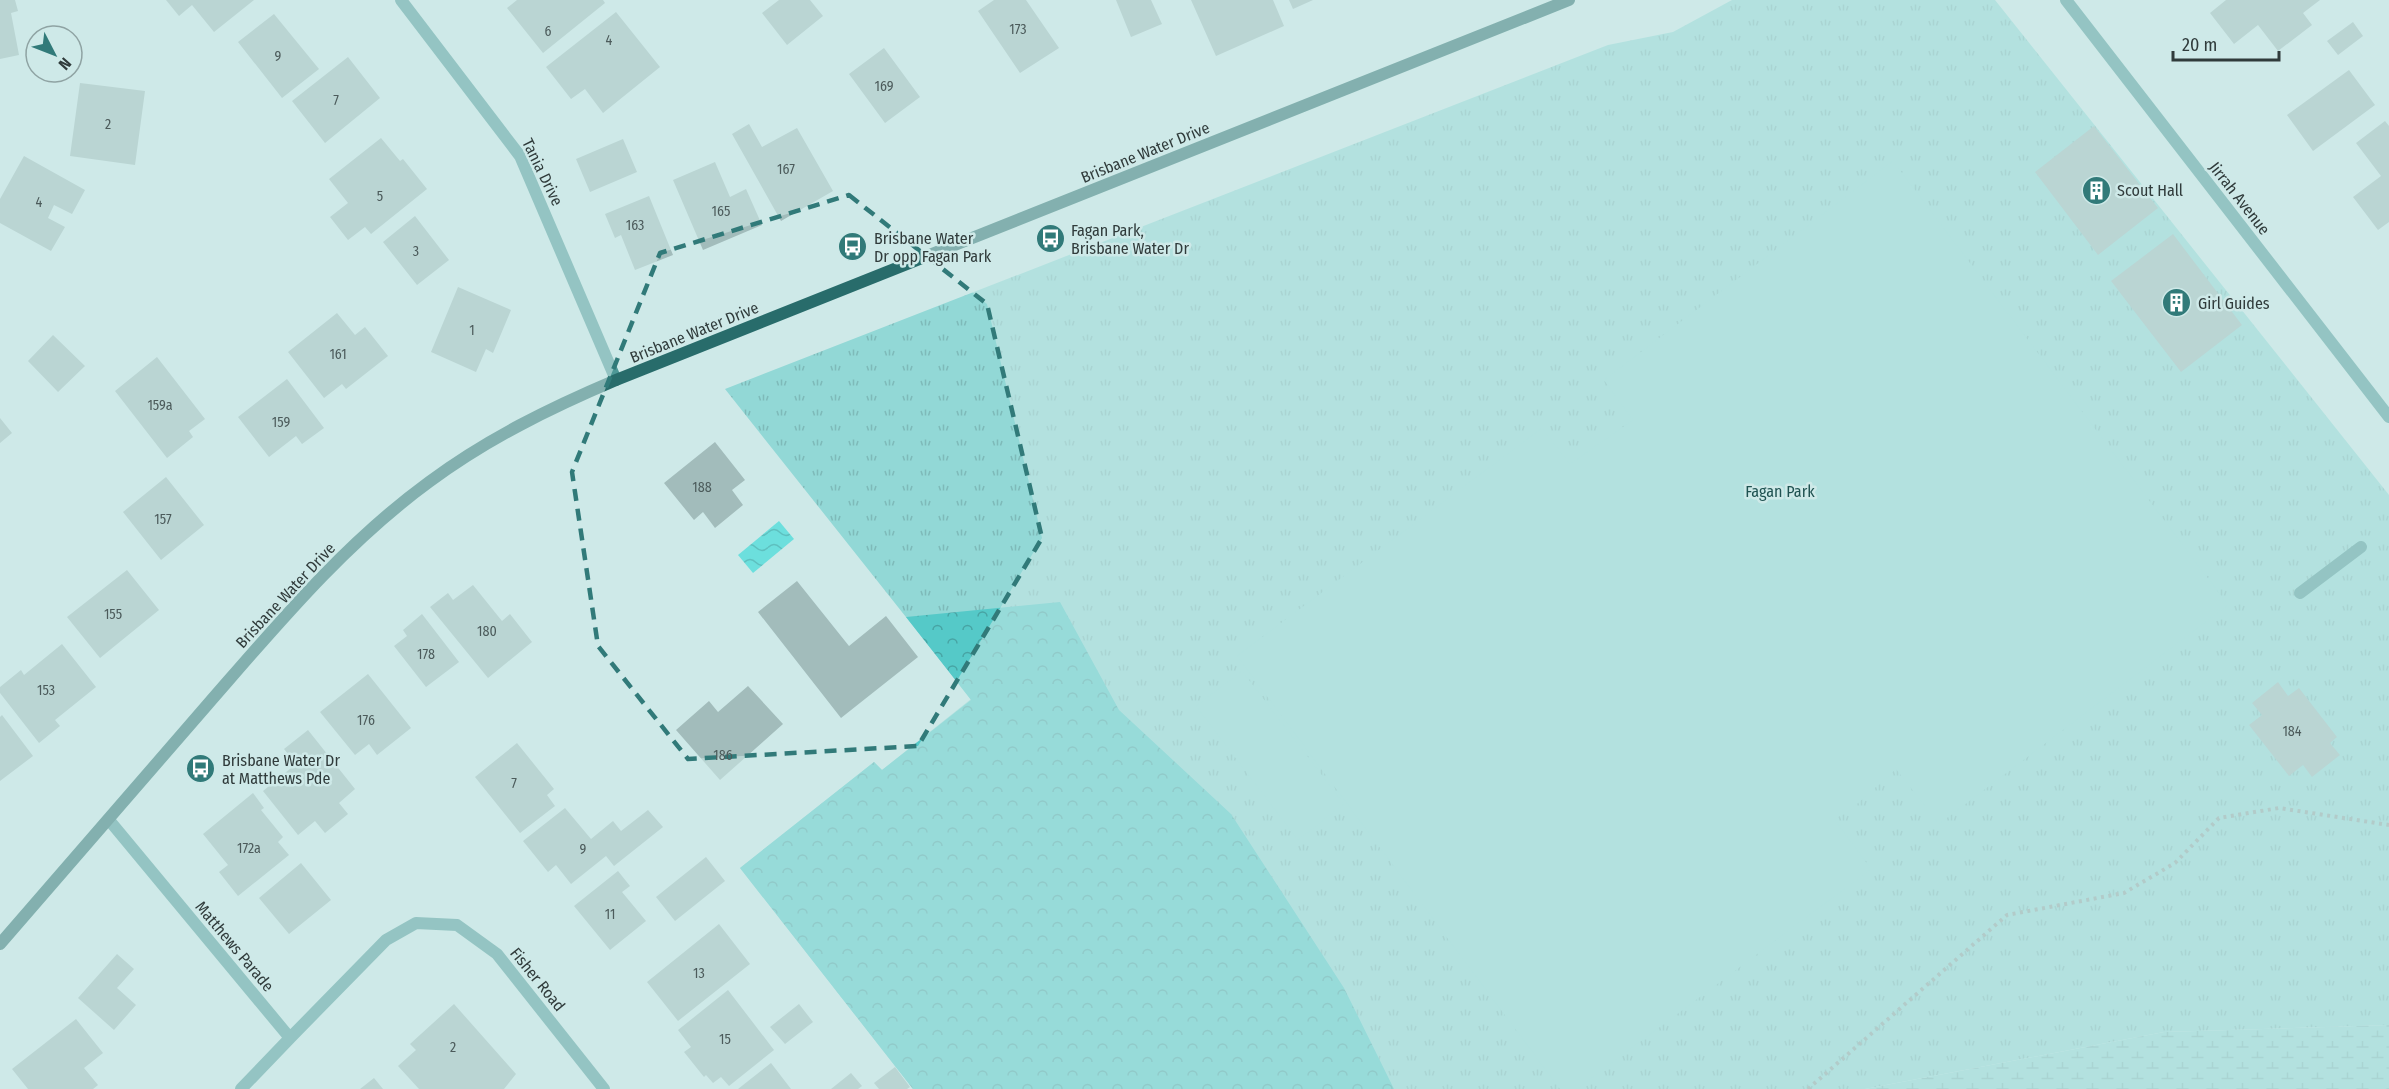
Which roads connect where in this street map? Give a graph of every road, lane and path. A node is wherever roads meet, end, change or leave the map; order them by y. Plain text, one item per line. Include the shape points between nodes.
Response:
1 (401, 0) edge
2 (1569, 0) edge
3 (2066, 0) edge
4 (616, 380) junction
5 (2389, 417) edge
6 (2361, 547) dead end
7 (2300, 593) dead end
8 (108, 820) junction
9 (2389, 825) edge
10 (0, 944) edge
11 (290, 1038) junction
12 (241, 1089) edge
13 (604, 1089) edge
14 (1808, 1089) edge

1 - 4 street, Tania Drive via 520,156
2 - 4 main road, Brisbane Water Drive
3 - 5 street, Jirrah Avenue
4 - 8 main road, Brisbane Water Drive via 547,410 486,443 428,483 361,539 300,597
6 - 7 street
8 - 10 main road, Brisbane Water Drive
8 - 11 street, Matthews Parade
9 - 14 path via 2279,808 2219,818 2175,863 2124,893 2007,915
11 - 12 street
11 - 13 street, Fisher Road via 386,940 416,922 457,925 497,954

